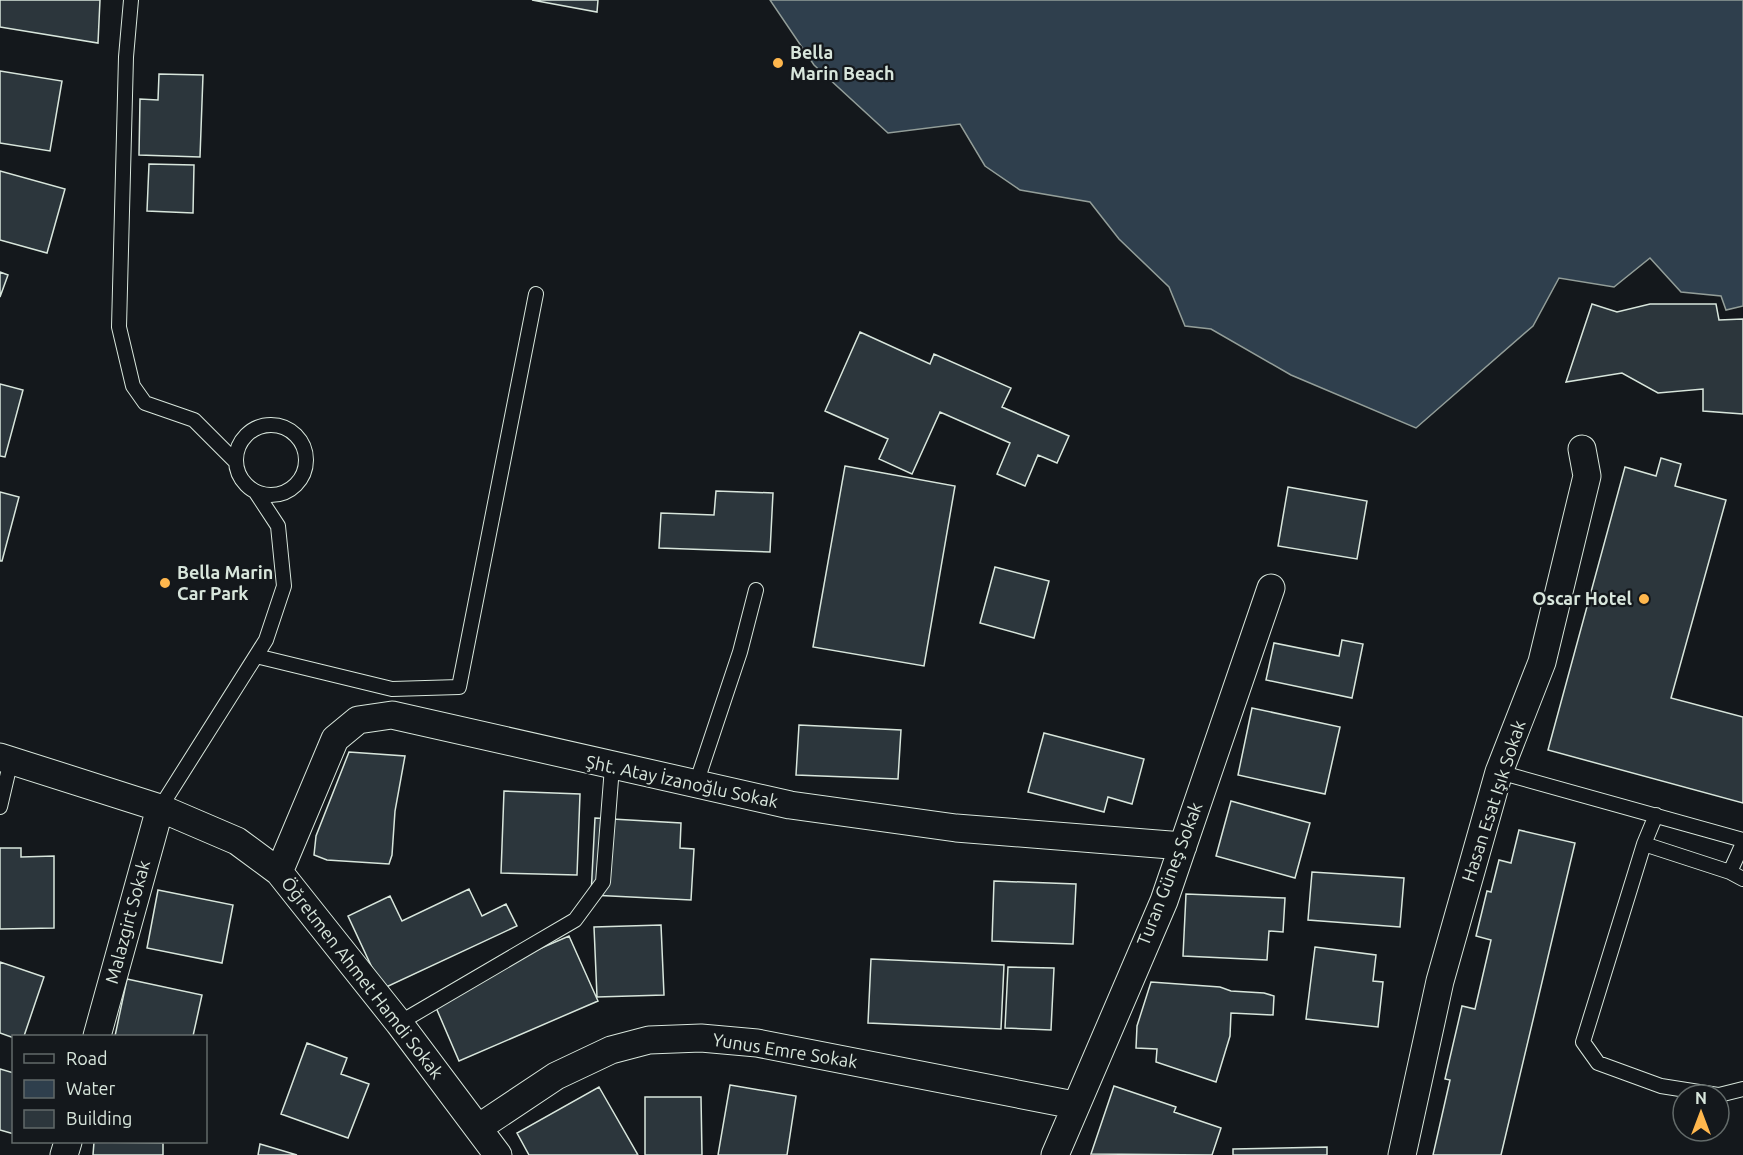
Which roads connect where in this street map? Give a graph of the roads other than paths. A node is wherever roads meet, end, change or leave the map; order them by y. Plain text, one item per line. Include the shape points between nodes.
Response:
1 (131, 0) edge
2 (536, 294) dead end
3 (1581, 449) dead end
4 (236, 462) junction
5 (255, 491) junction
6 (1271, 588) dead end
7 (756, 590) dead end
8 (256, 656) junction
9 (5, 758) edge
10 (612, 767) junction
11 (1499, 772) junction
12 (696, 784) junction
13 (0, 807) edge
14 (160, 808) junction
15 (1656, 815) junction
16 (1743, 842) edge
17 (1644, 844) junction
18 (1183, 846) junction
19 (279, 872) junction
20 (1730, 872) junction
21 (1743, 879) edge
22 (399, 1023) junction
23 (97, 1035) edge
24 (1671, 1088) edge
25 (1074, 1105) junction
26 (478, 1128) junction
27 (498, 1155) edge
28 (1055, 1155) edge
29 (1402, 1155) edge

1 - 4 lane via 124,128 121,338 133,386 145,403 194,420
2 - 8 lane via 459,687 392,689
3 - 11 street, Hasan Esat Işık Sokak via 1587,476 1542,662
4 - 5 lane via 238,474
4 - 5 lane via 242,440 261,426 284,427 301,441 306,464 297,484 277,495
5 - 8 lane via 279,526 284,586 266,640
6 - 18 street, Turan Güneş Sokak
7 - 12 lane via 740,652
8 - 14 lane
9 - 13 lane
9 - 14 street, Öğretmen Ahmet Hamdi Sokak
10 - 12 street, Şht. Atay İzanoğlu Sokak
10 - 19 street, Şht. Atay İzanoğlu Sokak via 392,715 358,720 335,739
10 - 22 lane via 603,882 574,920
11 - 15 lane
11 - 29 street, Hasan Esat Işık Sokak via 1440,981
12 - 18 street, Şht. Atay İzanoğlu Sokak via 790,805 956,828
14 - 19 street, Öğretmen Ahmet Hamdi Sokak via 237,841
14 - 23 street, Malazgirt Sokak
15 - 16 lane
15 - 17 lane
16 - 20 lane
17 - 20 lane
17 - 24 lane via 1583,1042 1598,1063
18 - 25 street, Turan Güneş Sokak via 1164,901
19 - 22 street, Öğretmen Ahmet Hamdi Sokak
20 - 21 lane
22 - 26 street, Öğretmen Ahmet Hamdi Sokak
25 - 26 street, Yunus Emre Sokak via 758,1043 701,1038 650,1040 610,1050 556,1076
25 - 28 street, Turan Güneş Sokak
26 - 27 street, Öğretmen Ahmet Hamdi Sokak

